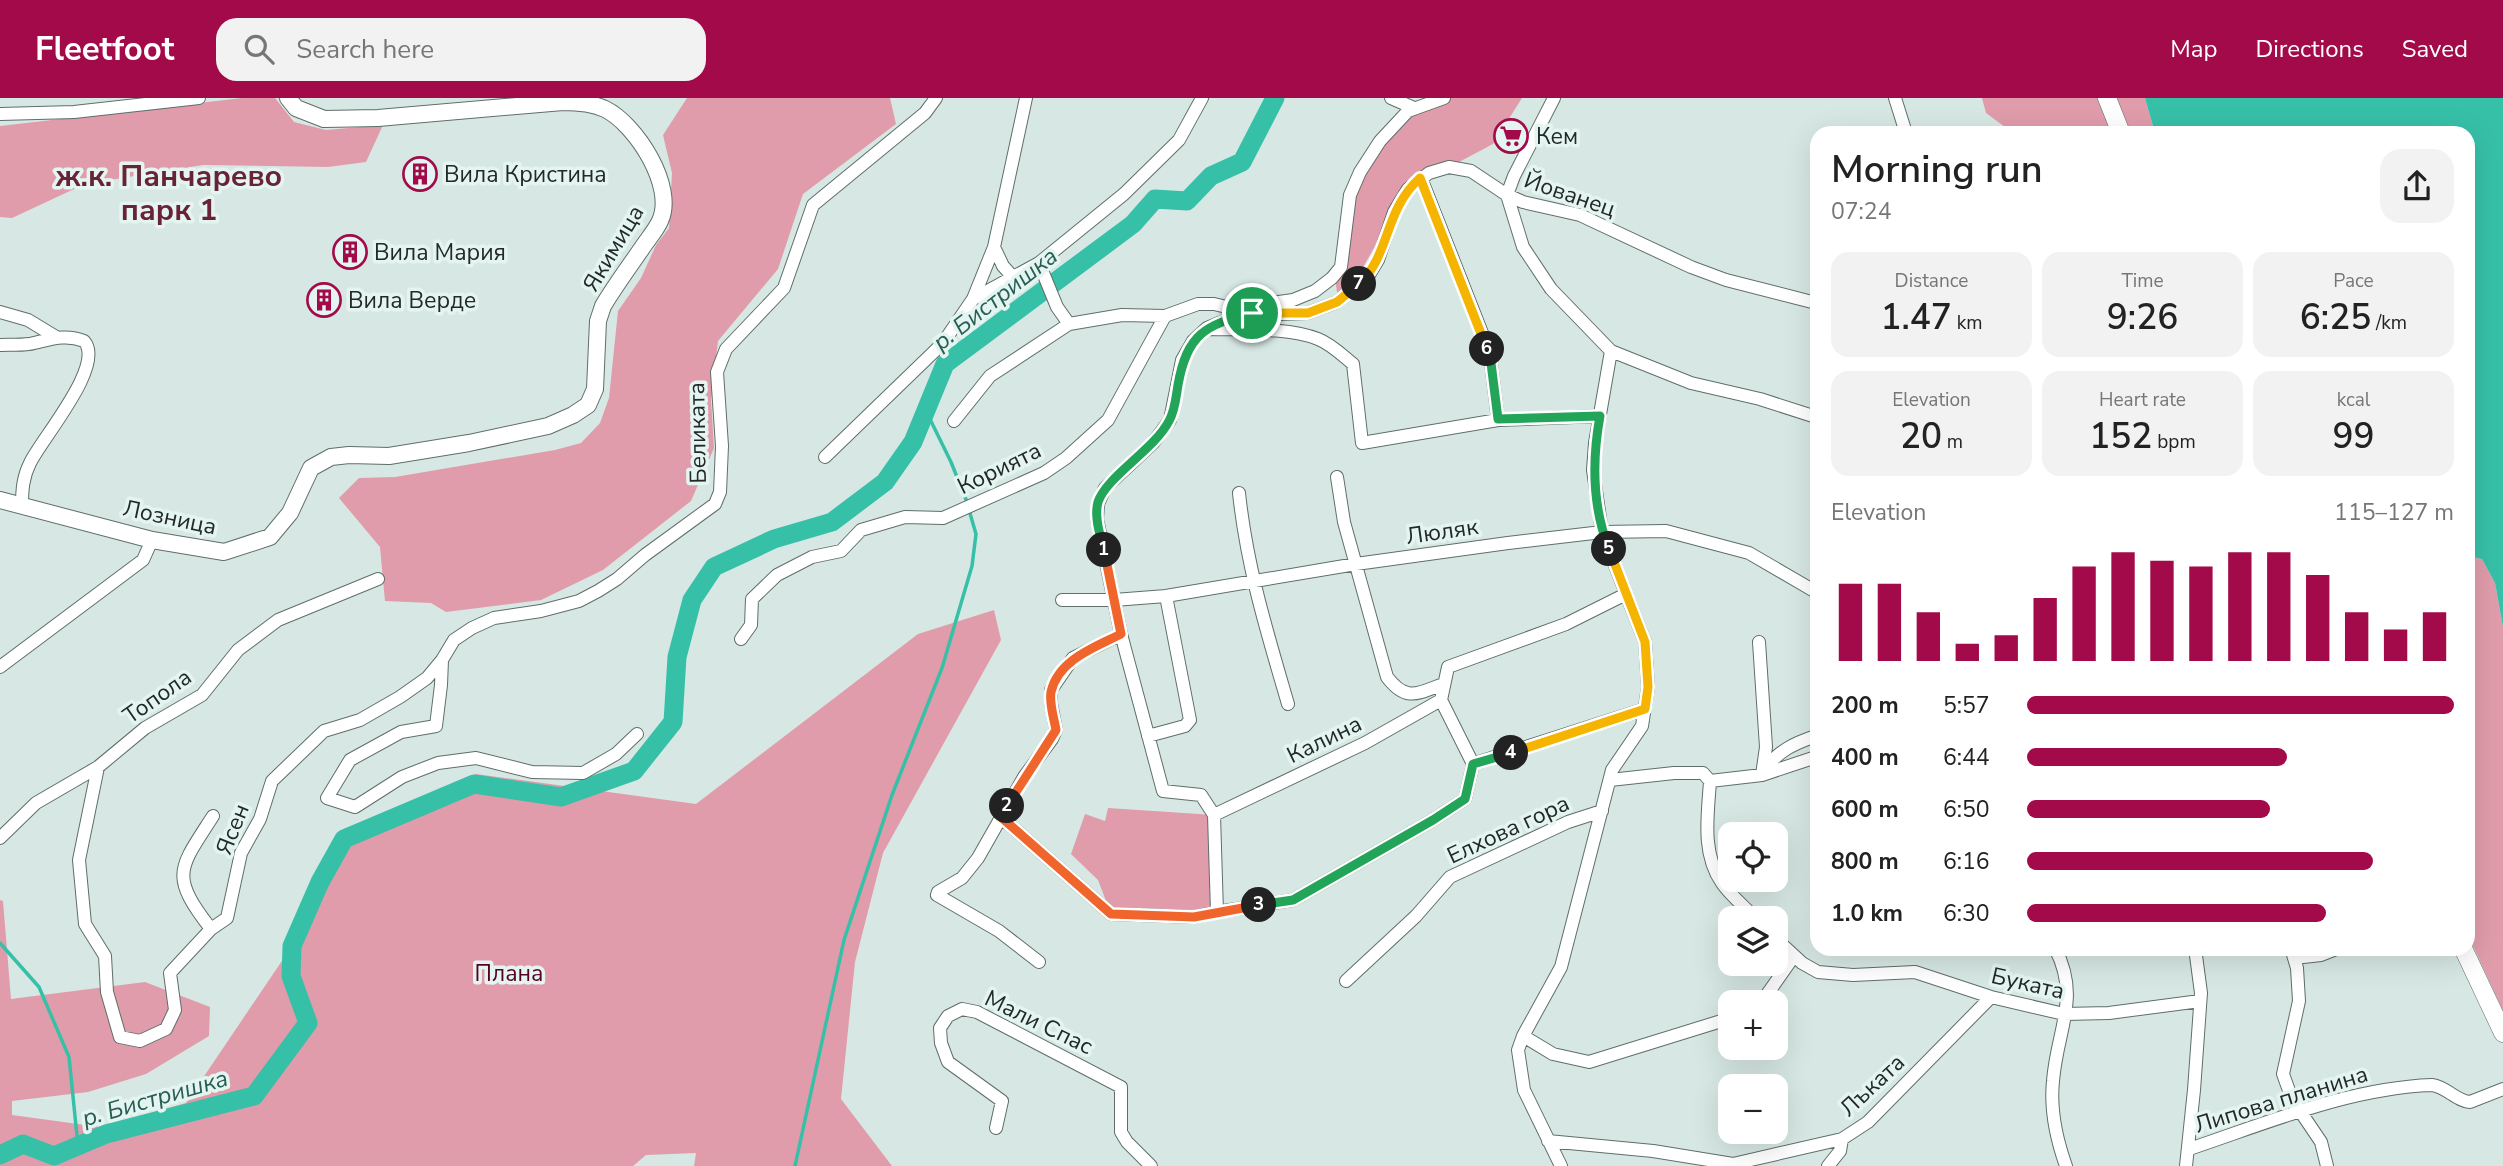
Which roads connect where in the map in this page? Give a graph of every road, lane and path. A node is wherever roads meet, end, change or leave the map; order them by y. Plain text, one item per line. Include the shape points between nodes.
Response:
1 (199, 98) edge
2 (288, 98) edge
3 (936, 98) edge
4 (1026, 98) edge
5 (1202, 98) edge
6 (1391, 98) edge
7 (1444, 98) edge
8 (1554, 98) edge
9 (1895, 98) edge
10 (2107, 98) edge
11 (1414, 108) junction
12 (0, 114) edge
13 (1904, 126) edge
14 (2118, 126) edge
15 (1420, 178) junction
16 (1507, 195) junction
17 (994, 247) junction
18 (1039, 263) junction
19 (1012, 276) junction
20 (973, 299) junction
21 (1810, 301) edge
22 (0, 312) edge
23 (1252, 313) junction
24 (1165, 316) junction
25 (1069, 324) junction
26 (1207, 328) junction
27 (55, 337) junction
28 (0, 345) edge
29 (1611, 351) junction
30 (1810, 415) edge
31 (1600, 416) junction
32 (1498, 419) junction
33 (954, 421) dead end
34 (331, 457) joint
35 (825, 457) dead end
36 (1337, 477) dead end
37 (1239, 493) dead end
38 (0, 500) edge
39 (22, 505) junction
40 (1602, 532) junction
41 (152, 540) junction
42 (1356, 564) junction
43 (379, 579) dead end
44 (1253, 582) junction
45 (1810, 589) edge
46 (1626, 594) junction
47 (1166, 596) junction
48 (1062, 600) dead end
49 (1114, 600) junction
50 (1121, 634) junction
51 (741, 639) dead end
52 (1759, 642) dead end
53 (442, 660) junction
54 (0, 667) edge
55 (1443, 684) junction
56 (1441, 700) junction
57 (1288, 704) dead end
58 (1645, 709) junction
59 (637, 734) dead end
60 (1148, 736) junction
61 (1810, 738) edge
62 (1810, 759) edge
63 (1473, 764) junction
64 (98, 767) junction
65 (1762, 775) junction
66 (1610, 780) junction
67 (1710, 781) junction
68 (1602, 811) junction
69 (1214, 815) junction
70 (213, 816) dead end
71 (1001, 817) junction
72 (0, 838) edge
73 (1744, 906) edge
74 (1217, 912) junction
75 (211, 929) junction
76 (1788, 950) edge
77 (1794, 956) junction
78 (2058, 956) edge
79 (2196, 956) edge
80 (2292, 956) edge
81 (2467, 956) edge
82 (1039, 962) dead end
83 (1346, 981) dead end
84 (1770, 990) edge
85 (1991, 997) junction
86 (2200, 1001) junction
87 (2064, 1014) junction
88 (1718, 1022) edge
89 (2503, 1033) edge
90 (1523, 1036) junction
91 (2503, 1089) edge
92 (2300, 1112) junction
93 (996, 1128) dead end
94 (1842, 1139) junction
95 (1548, 1141) junction
96 (2189, 1149) junction
97 (1151, 1166) edge
98 (1561, 1166) edge
99 (1828, 1166) edge
100 (2066, 1166) edge
101 (2186, 1166) edge
102 (2327, 1166) edge

1 - 12 street
2 - 34 street, Якимица via 296,108 324,119 581,103 604,109 622,121 662,181 661,220 603,306 598,321 595,389 588,405 548,425 469,443 389,456
3 - 53 street, Беликата via 925,113 813,205 784,288 726,349 718,372 722,446 720,492 715,504 598,591 541,611 494,618 454,640
4 - 17 street
5 - 18 street via 1180,140 1155,166
6 - 11 street
7 - 11 street
8 - 16 street
9 - 13 street
10 - 14 main road
11 - 23 street via 1380,141 1360,172 1350,195 1341,267 1315,291
15 - 16 street, Йованец via 1449,167 1471,172
15 - 23 street via 1394,212 1378,260 1368,275 1337,302 1308,313
15 - 32 street via 1482,333
16 - 21 street, Йованец via 1580,215 1726,280
16 - 29 street via 1523,247 1551,289
17 - 19 street
17 - 20 street
18 - 19 street
18 - 25 street
19 - 20 street
20 - 35 street via 943,343
22 - 27 street via 28,320
23 - 24 street via 1198,304
23 - 26 street
24 - 25 street via 1122,315
24 - 51 street, Корията via 1108,420 1066,458 1044,473 943,518 905,517 861,530 841,551 812,557 777,575 752,599 751,625
25 - 33 street via 990,376
26 - 32 street via 1298,334 1331,345 1353,364 1362,443
26 - 49 street via 1182,360 1170,420 1153,443 1105,488 1098,504
27 - 28 street
27 - 39 street via 84,341 90,359 32,460 24,478
29 - 30 street via 1691,383
29 - 31 street
31 - 32 street
31 - 40 street via 1593,470
34 - 41 street, Лозница via 311,468 290,513 270,537 224,552
36 - 42 street
37 - 44 street
38 - 39 street, Лозница
39 - 41 street, Лозница
40 - 42 street, Люляк
40 - 45 street, Люляк via 1666,530 1749,553
40 - 46 street
41 - 54 street via 143,559
42 - 44 street, Люляк
42 - 55 street via 1387,677 1408,695
43 - 64 street, Топола via 278,620 238,650 202,695 145,729
44 - 47 street, Люляк
44 - 57 street
46 - 55 street via 1566,624 1448,667
46 - 58 street via 1645,642
47 - 49 street, Люляк
47 - 60 street via 1191,720 1185,726
48 - 49 street, Люляк
49 - 50 street
50 - 60 street
50 - 71 street via 1073,658 1057,680 1051,704 1056,730
52 - 65 street via 1766,747
53 - 59 street via 436,726 401,732 350,760 327,799 355,807 402,777 438,763 476,758 532,772 583,773
53 - 75 street, Ясен via 427,678 400,697 360,720 324,731 272,781 260,819 240,853 227,918
55 - 56 street
56 - 63 street
56 - 69 street, Калина via 1365,743
58 - 63 street
58 - 66 street via 1642,726
60 - 69 street via 1163,791 1202,795
61 - 65 street via 1780,752
62 - 65 street
63 - 74 street via 1465,799 1433,820 1293,900
64 - 72 street, Топола via 36,803
64 - 75 street, Ясен via 79,860 85,924 105,956 107,992 120,1037 140,1041 166,1029 175,1010 170,973
65 - 67 street
66 - 67 street via 1703,773
66 - 68 street
67 - 73 street via 1707,834 1711,860 1721,882
68 - 83 street, Елхова гора via 1450,877 1416,916
68 - 90 street via 1561,968
69 - 74 street
70 - 75 street via 181,872 195,909
71 - 74 street via 1111,914 1194,917
71 - 82 street via 962,878 937,895 999,931
76 - 77 street, Буката
77 - 84 street
77 - 85 street, Буката via 1827,974 1914,972
78 - 87 street via 2069,992
79 - 86 street
80 - 92 street via 2299,1001 2283,1071
81 - 89 main road
85 - 87 street, Буката
85 - 94 street, Лъката via 1868,1122
86 - 87 street, Буката
86 - 96 street
87 - 100 street via 2052,1092 2055,1127
88 - 90 street via 1589,1062 1553,1054
90 - 95 street via 1518,1050 1524,1090
91 - 92 street, Липова планина via 2464,1102 2438,1086 2420,1086 2362,1094
92 - 96 street, Липова планина
92 - 102 street via 2321,1142
93 - 97 street, Мали Спас via 1002,1101 948,1062 941,1043 940,1028 948,1016 962,1009 977,1012 1121,1087 1121,1132
94 - 95 street, Лъката via 1733,1164
94 - 99 street via 1840,1151
95 - 98 street
96 - 101 street

